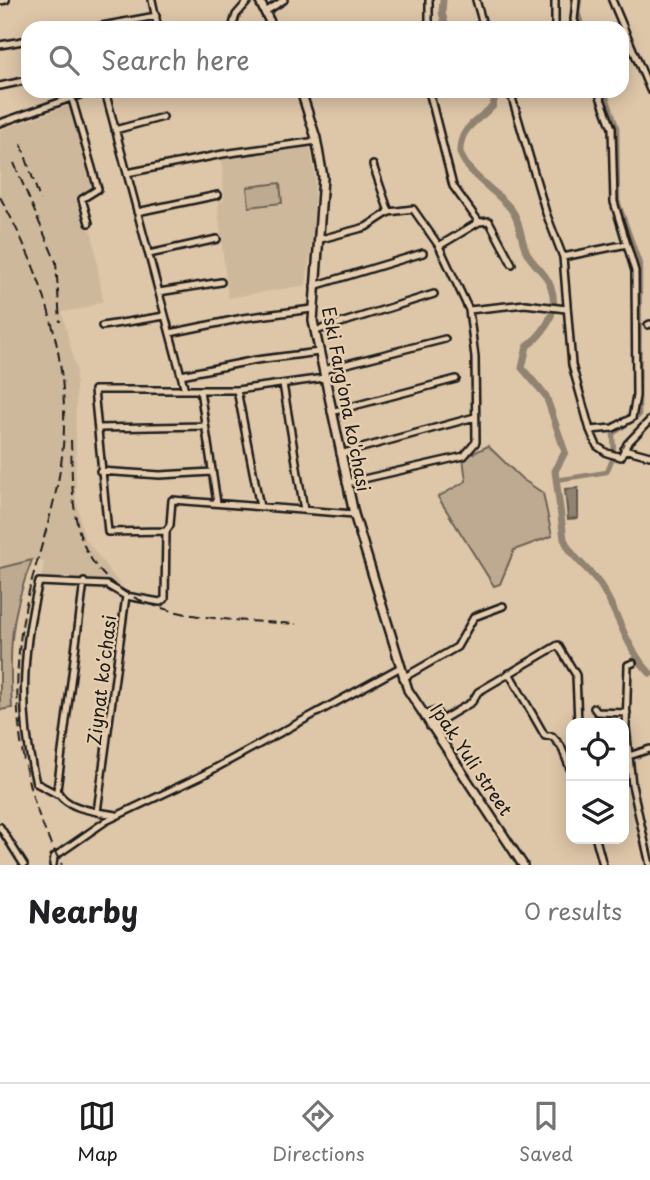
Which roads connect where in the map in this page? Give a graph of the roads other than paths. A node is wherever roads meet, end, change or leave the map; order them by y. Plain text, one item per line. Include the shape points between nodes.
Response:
1 (152, 0) edge
2 (249, 0) edge
3 (259, 0) edge
4 (284, 0) edge
5 (429, 0) edge
6 (477, 0) edge
7 (555, 0) edge
8 (576, 0) edge
9 (612, 0) edge
10 (265, 12) junction
11 (156, 16) junction
12 (129, 21) edge
13 (157, 21) edge
14 (234, 21) edge
15 (270, 21) edge
16 (429, 21) edge
17 (482, 21) edge
18 (555, 21) edge
19 (574, 21) edge
20 (621, 21) edge
21 (629, 40) edge
22 (21, 41) edge
23 (0, 45) edge
24 (21, 82) edge
25 (0, 86) edge
26 (650, 90) edge
27 (107, 98) edge
28 (303, 98) edge
29 (431, 98) edge
30 (512, 98) edge
31 (601, 98) edge
32 (72, 99) joint
33 (163, 117) dead end
34 (0, 123) edge
35 (115, 130) junction
36 (317, 141) junction
37 (373, 165) dead end
38 (127, 173) junction
39 (218, 195) dead end
40 (137, 212) junction
41 (389, 212) junction
42 (480, 222) junction
43 (89, 223) dead end
44 (217, 239) dead end
45 (321, 239) junction
46 (627, 244) junction
47 (439, 246) junction
48 (423, 253) dead end
49 (149, 254) junction
50 (563, 257) junction
51 (512, 264) dead end
52 (221, 282) dead end
53 (314, 286) junction
54 (159, 292) junction
55 (435, 294) dead end
56 (566, 309) junction
57 (312, 310) junction
58 (469, 310) junction
59 (165, 316) junction
60 (102, 326) dead end
61 (315, 331) junction
62 (170, 333) junction
63 (445, 339) dead end
64 (319, 352) junction
65 (324, 374) junction
66 (181, 375) junction
67 (456, 379) dead end
68 (283, 384) junction
69 (185, 390) junction
70 (200, 390) junction
71 (237, 390) junction
72 (331, 412) junction
73 (475, 416) junction
74 (650, 420) edge
75 (205, 426) junction
76 (99, 428) junction
77 (590, 430) junction
78 (624, 449) junction
79 (340, 454) junction
80 (650, 456) edge
81 (100, 471) junction
82 (212, 472) junction
83 (346, 483) junction
84 (217, 503) junction
85 (260, 507) junction
86 (304, 510) junction
87 (354, 514) junction
88 (166, 531) junction
89 (84, 582) junction
90 (126, 596) junction
91 (503, 606) dead end
92 (634, 663) dead end
93 (399, 668) junction
94 (509, 673) junction
95 (403, 678) junction
96 (594, 708) dead end
97 (626, 713) junction
98 (423, 716) junction
99 (578, 718) edge
100 (626, 718) edge
101 (442, 720) junction
102 (430, 727) junction
103 (650, 749) edge
104 (629, 756) joint
105 (566, 758) edge
106 (57, 793) junction
107 (97, 812) junction
108 (116, 815) junction
109 (640, 822) junction
110 (650, 822) edge
111 (0, 827) edge
112 (597, 844) edge
113 (24, 865) edge
114 (52, 865) edge
115 (523, 865) edge
116 (603, 865) edge
117 (650, 865) edge

1 - 11 street
2 - 14 street
3 - 10 main road
4 - 10 street
5 - 16 street
6 - 17 street
7 - 18 street
8 - 19 street
9 - 20 street
10 - 15 main road
11 - 12 street
11 - 13 street
21 - 26 street
22 - 23 street
24 - 25 street
27 - 35 street
28 - 36 main road, Eski Farg'ona ko'chasi
29 - 42 street via 453,186
30 - 50 street
31 - 46 street via 612,128 614,202
32 - 34 street
32 - 43 street via 99,189 82,199
33 - 35 street
35 - 38 street
36 - 38 street
36 - 45 main road, Eski Farg'ona ko'chasi via 323,177
37 - 41 street
38 - 40 street
39 - 40 street
40 - 49 street
41 - 45 street via 366,227
41 - 47 street via 413,209
42 - 47 street
42 - 51 street via 489,221
44 - 49 street
45 - 53 main road, Eski Farg'ona ko'chasi
46 - 50 street
46 - 77 street via 635,271 636,396 632,418 613,428
47 - 58 street
48 - 53 street
49 - 54 street
50 - 56 street
52 - 54 street
53 - 57 main road, Eski Farg'ona ko'chasi
54 - 59 street
55 - 61 street
56 - 58 street via 506,304
56 - 77 street via 572,365
57 - 61 main road, Eski Farg'ona ko'chasi
57 - 62 street
58 - 73 street
59 - 60 street
59 - 62 street
61 - 64 main road, Eski Farg'ona ko'chasi
62 - 66 street
63 - 65 street
64 - 65 main road, Eski Farg'ona ko'chasi
64 - 66 street
65 - 68 street
65 - 72 main road, Eski Farg'ona ko'chasi
66 - 69 street
67 - 72 street
68 - 71 street
68 - 86 street
69 - 70 street
69 - 76 street via 94,390
70 - 71 street
70 - 75 street
71 - 85 street
72 - 79 main road, Eski Farg'ona ko'chasi
73 - 79 street
73 - 83 street via 476,442 464,456
74 - 78 street
75 - 76 street
75 - 82 street
76 - 81 street
77 - 78 street via 597,446 615,455
78 - 80 street
79 - 83 main road, Eski Farg'ona ko'chasi
81 - 82 street
81 - 88 street via 108,532
82 - 84 street
83 - 87 main road, Eski Farg'ona ko'chasi
84 - 85 street
84 - 88 street via 172,500
85 - 86 street
86 - 87 street
87 - 93 main road, Eski Farg'ona ko'chasi
88 - 90 street via 165,599
89 - 90 street, Ziynat koʻchasi via 110,585
89 - 106 street, Ziynat koʻchasi
89 - 106 street, Ziynat koʻchasi via 40,581 26,647 26,725 33,772 39,787
90 - 107 street, Ziynat koʻchasi
91 - 95 street via 474,617 457,647
92 - 97 street via 628,666
93 - 95 main road, Ipak Yuli street
93 - 108 street via 199,778
94 - 99 street via 558,645 575,673
94 - 101 street
94 - 105 street via 545,736 552,736
95 - 98 main road, Ipak Yuli street
96 - 97 street
97 - 100 street
98 - 101 street via 436,710
98 - 102 main road, Ipak Yuli street
101 - 102 street
102 - 115 main road, Ipak Yuli street
103 - 104 street
104 - 109 street
106 - 107 street, Ziynat koʻchasi
107 - 108 street, Ziynat koʻchasi
108 - 114 street via 54,857
109 - 110 street
109 - 117 street
111 - 113 street
112 - 116 street

